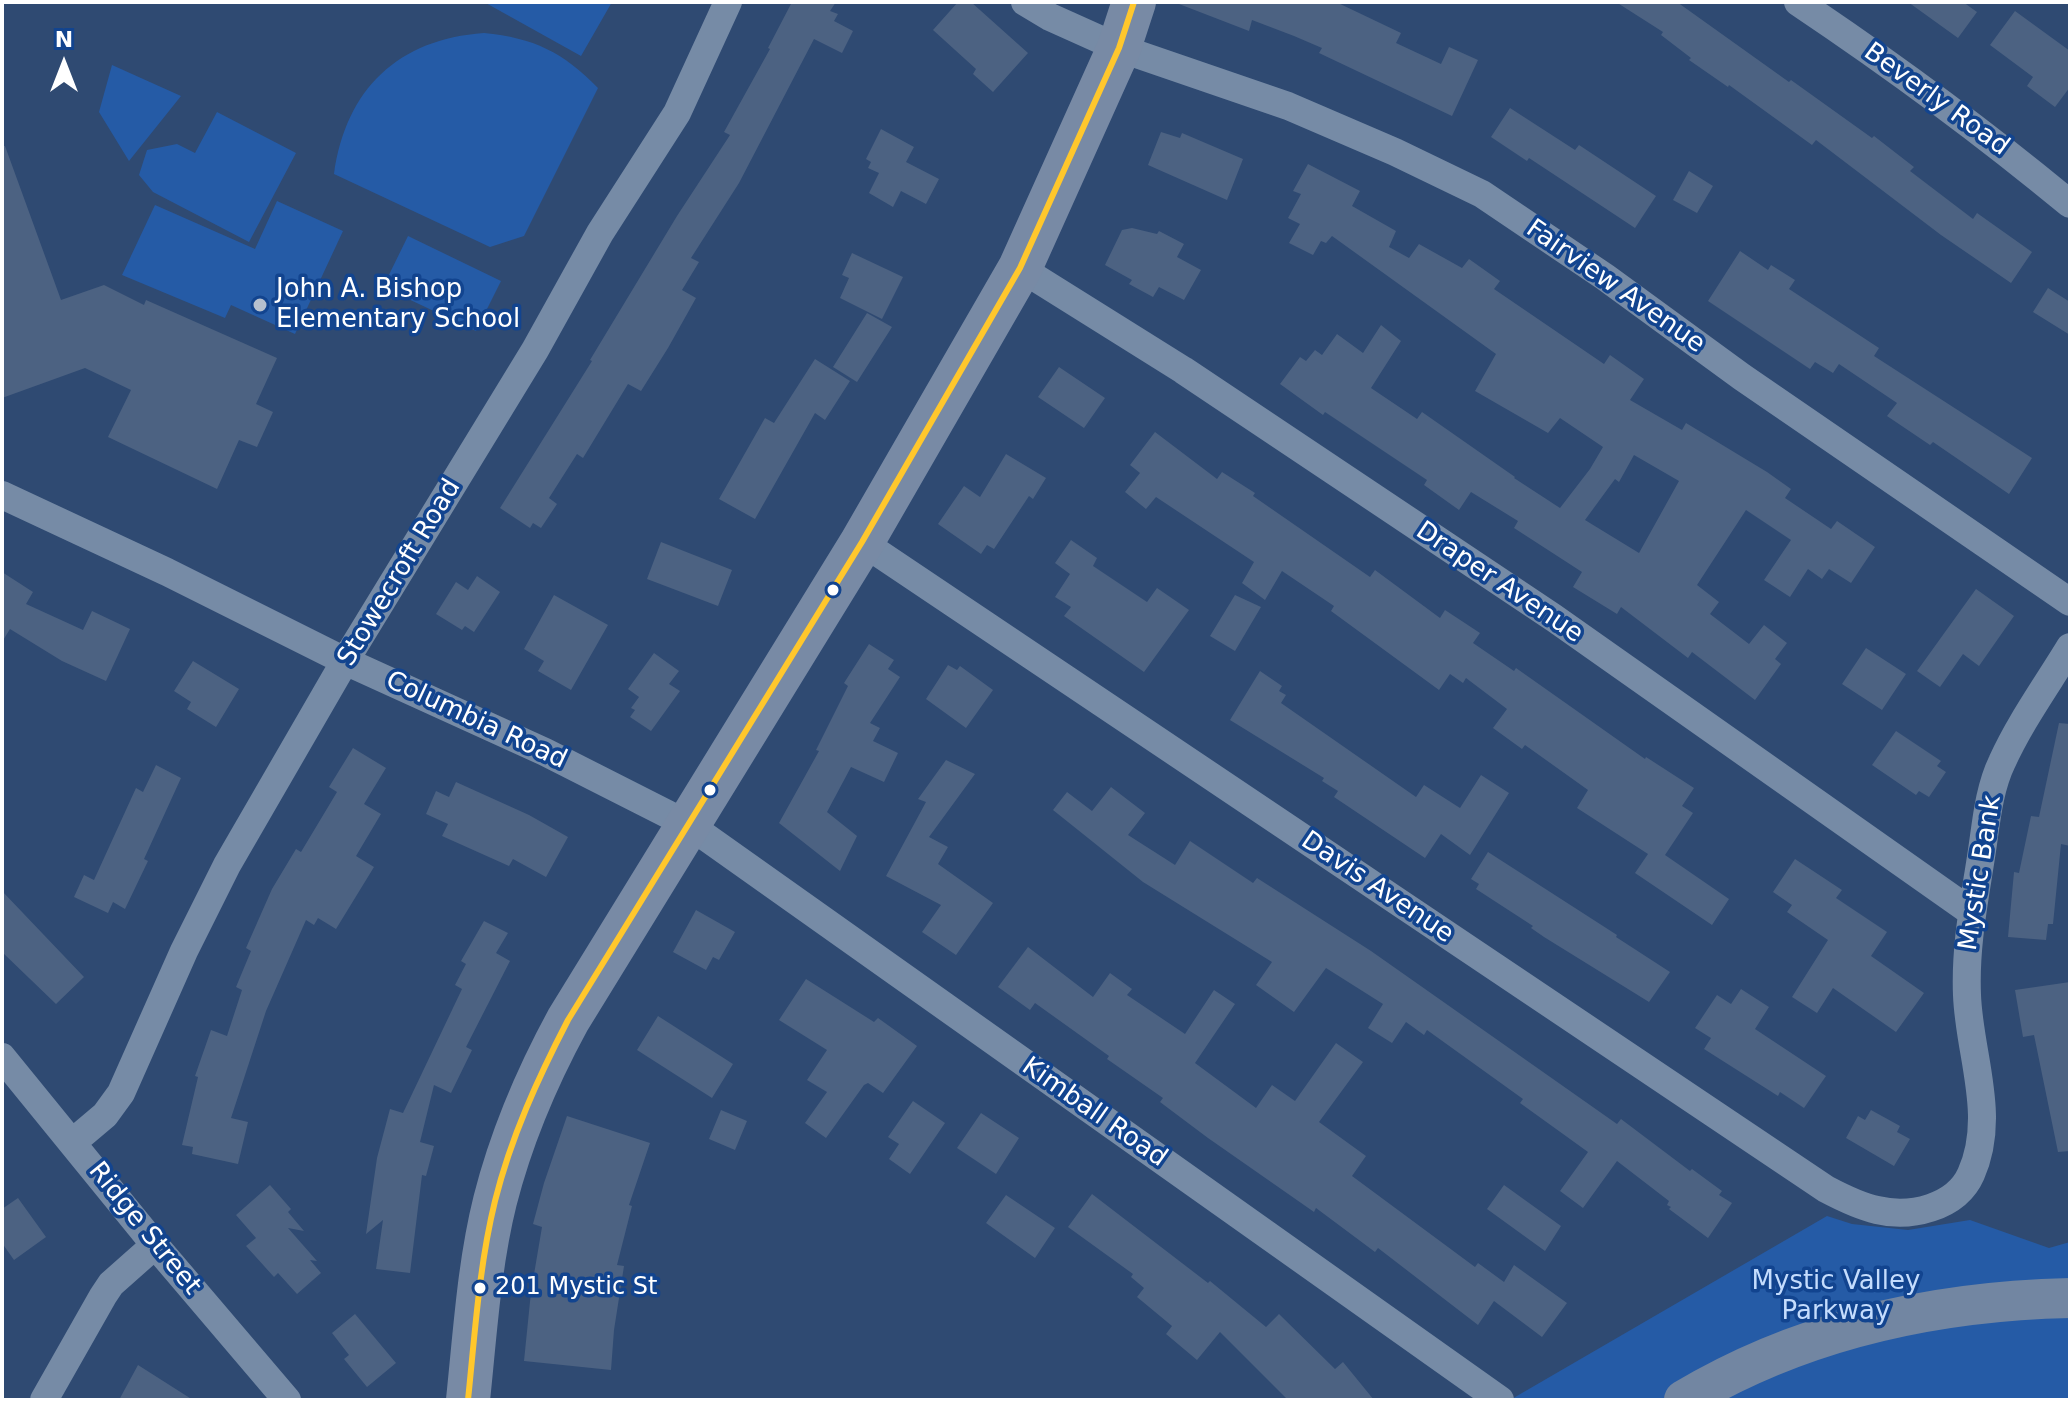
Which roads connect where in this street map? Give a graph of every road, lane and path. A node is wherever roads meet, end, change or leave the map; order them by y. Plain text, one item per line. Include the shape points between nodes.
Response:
1 (728, 2) edge
2 (1025, 2) edge
3 (1134, 2) edge
4 (1798, 2) edge
5 (1119, 48) junction
6 (2070, 204) edge
7 (1020, 268) junction
8 (2, 495) edge
9 (862, 542) junction
10 (2070, 602) edge
11 (2070, 647) edge
12 (345, 661) junction
13 (689, 825) junction
14 (1970, 911) junction
15 (2, 1057) edge
16 (73, 1142) junction
17 (1901, 1213) joint
18 (155, 1245) junction
19 (2070, 1298) edge
20 (44, 1400) edge
21 (287, 1400) edge
22 (468, 1400) edge
23 (1500, 1400) edge
24 (1684, 1400) edge

1 - 12 street, Stowecroft Road via 677,113
2 - 5 street, Fairview Avenue
3 - 5 highway
4 - 6 street, Beverly Road via 1998,144
5 - 7 highway
5 - 10 street, Fairview Avenue via 1288,106 1482,194
7 - 9 highway
7 - 14 street, Draper Avenue via 1183,370 1554,618
8 - 12 street, Columbia Road
9 - 13 highway
9 - 17 street, Davis Avenue via 1826,1189 1864,1206
11 - 14 street, Mystic Bank via 2001,764
12 - 13 street, Columbia Road
12 - 16 street, Stowecroft Road via 205,907 121,1093
13 - 22 highway via 568,1020 521,1121 492,1214
13 - 23 street, Kimball Road
14 - 17 street, Mystic Bank via 1967,998 1983,1107 1978,1153 1960,1192 1943,1203
15 - 16 street, Ridge Street
16 - 18 street, Ridge Street
18 - 20 street via 111,1284
18 - 21 street, Ridge Street
19 - 24 main road via 1980,1302 1882,1320 1759,1361

